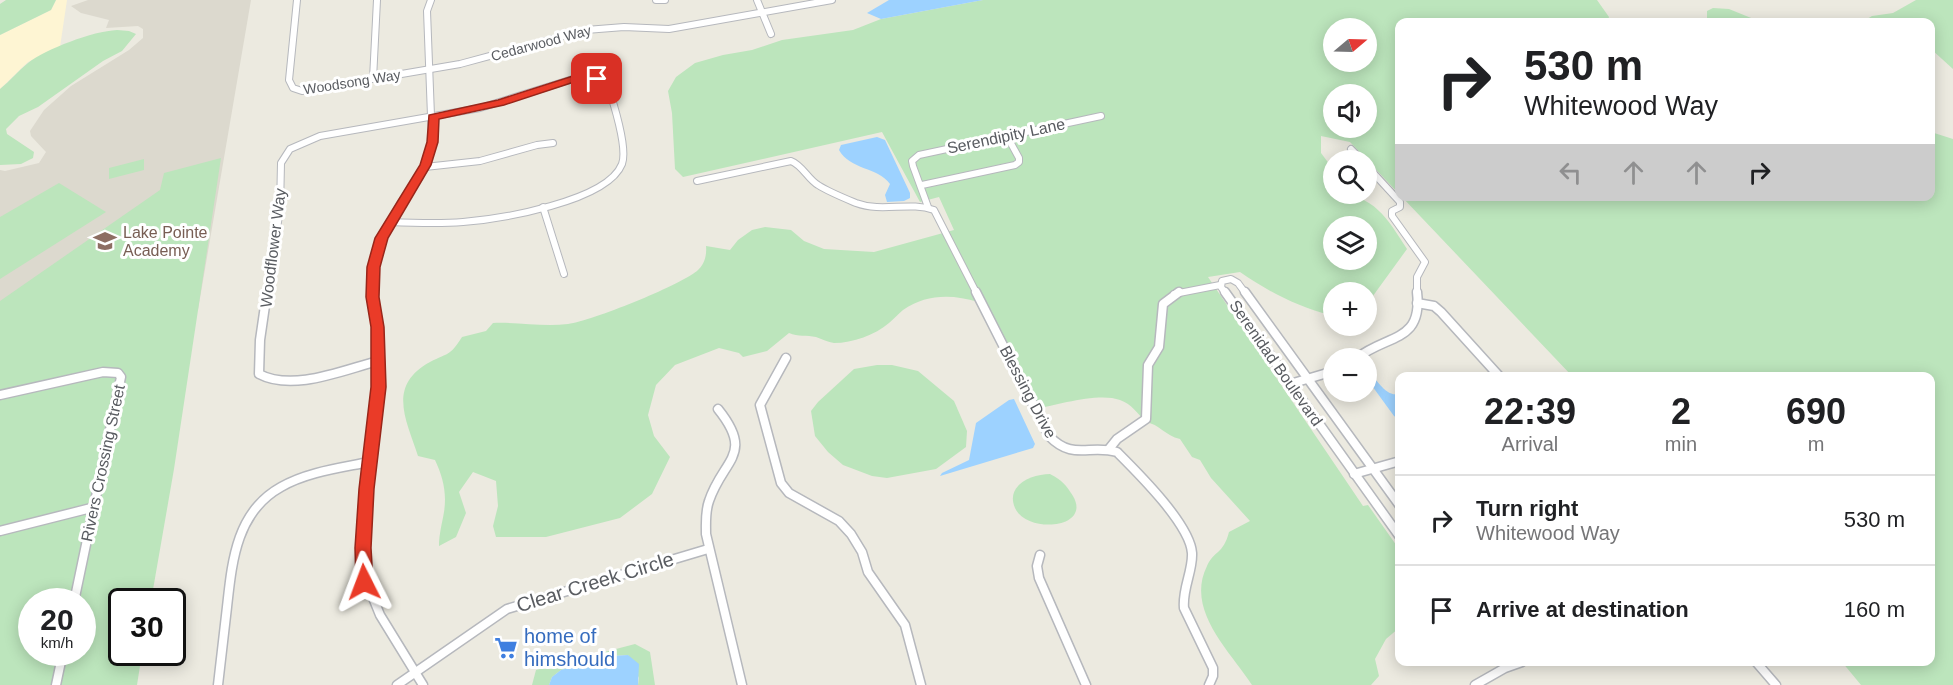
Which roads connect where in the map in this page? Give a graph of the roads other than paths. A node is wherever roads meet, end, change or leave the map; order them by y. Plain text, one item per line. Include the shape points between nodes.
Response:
1 (297, 0) edge
2 (377, 0) edge
3 (431, 0) edge
4 (656, 0) edge
5 (665, 0) edge
6 (757, 0) edge
7 (832, 0) edge
8 (762, 13) junction
9 (771, 34) dead end
10 (429, 70) junction
11 (374, 80) junction
12 (1101, 116) dead end
13 (433, 117) junction
14 (1007, 136) junction
15 (553, 143) dead end
16 (912, 160) joint
17 (424, 167) junction
18 (1377, 177) edge
19 (697, 181) dead end
20 (922, 185) junction
21 (1395, 197) edge
22 (1399, 201) edge
23 (543, 207) junction
24 (928, 207) junction
25 (390, 222) junction
26 (564, 274) dead end
27 (1220, 285) junction
28 (1417, 303) junction
29 (1374, 348) edge
30 (786, 358) dead end
31 (378, 362) junction
32 (1495, 372) edge
33 (1323, 374) edge
34 (1307, 379) junction
35 (1290, 384) junction
36 (0, 395) edge
37 (718, 410) dead end
38 (1108, 449) junction
39 (369, 462) junction
40 (1395, 462) edge
41 (1372, 468) junction
42 (1354, 474) junction
43 (1395, 499) edge
44 (95, 507) junction
45 (1395, 530) edge
46 (0, 531) edge
47 (708, 549) junction
48 (1040, 555) dead end
49 (77, 588) edge
50 (60, 666) edge
51 (1501, 666) edge
52 (1759, 666) edge
53 (416, 672) junction
54 (56, 685) edge
55 (218, 685) edge
56 (397, 685) edge
57 (423, 685) edge
58 (742, 685) edge
59 (921, 685) edge
60 (1086, 685) edge
61 (1209, 685) edge
62 (1475, 685) edge
63 (1776, 685) edge

1 - 11 street, Woodsong Way via 289,65 291,87 302,91
2 - 11 street
3 - 10 street via 427,11
4 - 5 street
6 - 8 street
7 - 8 street, Cedarwood Way
8 - 9 street
8 - 10 street, Cedarwood Way via 669,29 586,30
10 - 11 street, Woodsong Way
10 - 13 street
12 - 14 street, Serendipity Lane
13 - 17 street via 432,142
13 - 23 street via 501,102 576,78 605,82 624,153 619,171 603,186
13 - 31 street, Woodflower Way via 311,138 290,149 281,163 280,209 260,340 259,374 273,380 297,380
14 - 16 street, Serendipity Lane via 919,155
14 - 20 street via 1019,158 1015,165
15 - 17 street via 480,161
16 - 20 street, Blessing Drive
17 - 25 street
18 - 21 street
19 - 24 street via 794,162 819,186 859,204 882,209
20 - 24 street, Blessing Drive
22 - 28 street via 1400,207 1392,211 1392,216 1425,262 1416,276
23 - 25 street via 471,222
23 - 26 street
24 - 38 street, Blessing Drive via 938,215 1049,436 1069,450
25 - 31 street via 379,244 373,274
27 - 34 street, Serenidad Boulevard via 1228,279 1238,283
27 - 35 street, Serenidad Boulevard
27 - 38 street via 1175,293 1163,304 1159,346 1148,365 1146,419
28 - 29 street via 1414,324 1391,342
28 - 32 street via 1434,306 1441,312
30 - 59 street via 760,405 781,483 789,493 838,521 851,534 868,572 907,629
31 - 39 street via 376,418
33 - 34 street
34 - 35 street
34 - 41 street, Serenidad Boulevard
35 - 42 street, Serenidad Boulevard
36 - 44 street, Rivers Crossing Street via 103,372 118,373 122,382
37 - 47 street via 733,427 735,453 708,504
38 - 61 street via 1121,455 1148,482 1190,541 1192,553 1183,603 1213,668
39 - 53 street via 364,582
39 - 55 street via 286,484 247,516 232,561
40 - 41 street
41 - 42 street
41 - 43 street, Serenidad Boulevard
42 - 45 street, Serenidad Boulevard
44 - 46 street
44 - 49 street, Rivers Crossing Street
47 - 53 street, Clear Creek Circle via 518,604
47 - 58 street
48 - 60 street via 1039,578
50 - 54 street
51 - 62 street
52 - 63 street
53 - 56 street, Clear Creek Circle
53 - 57 street

